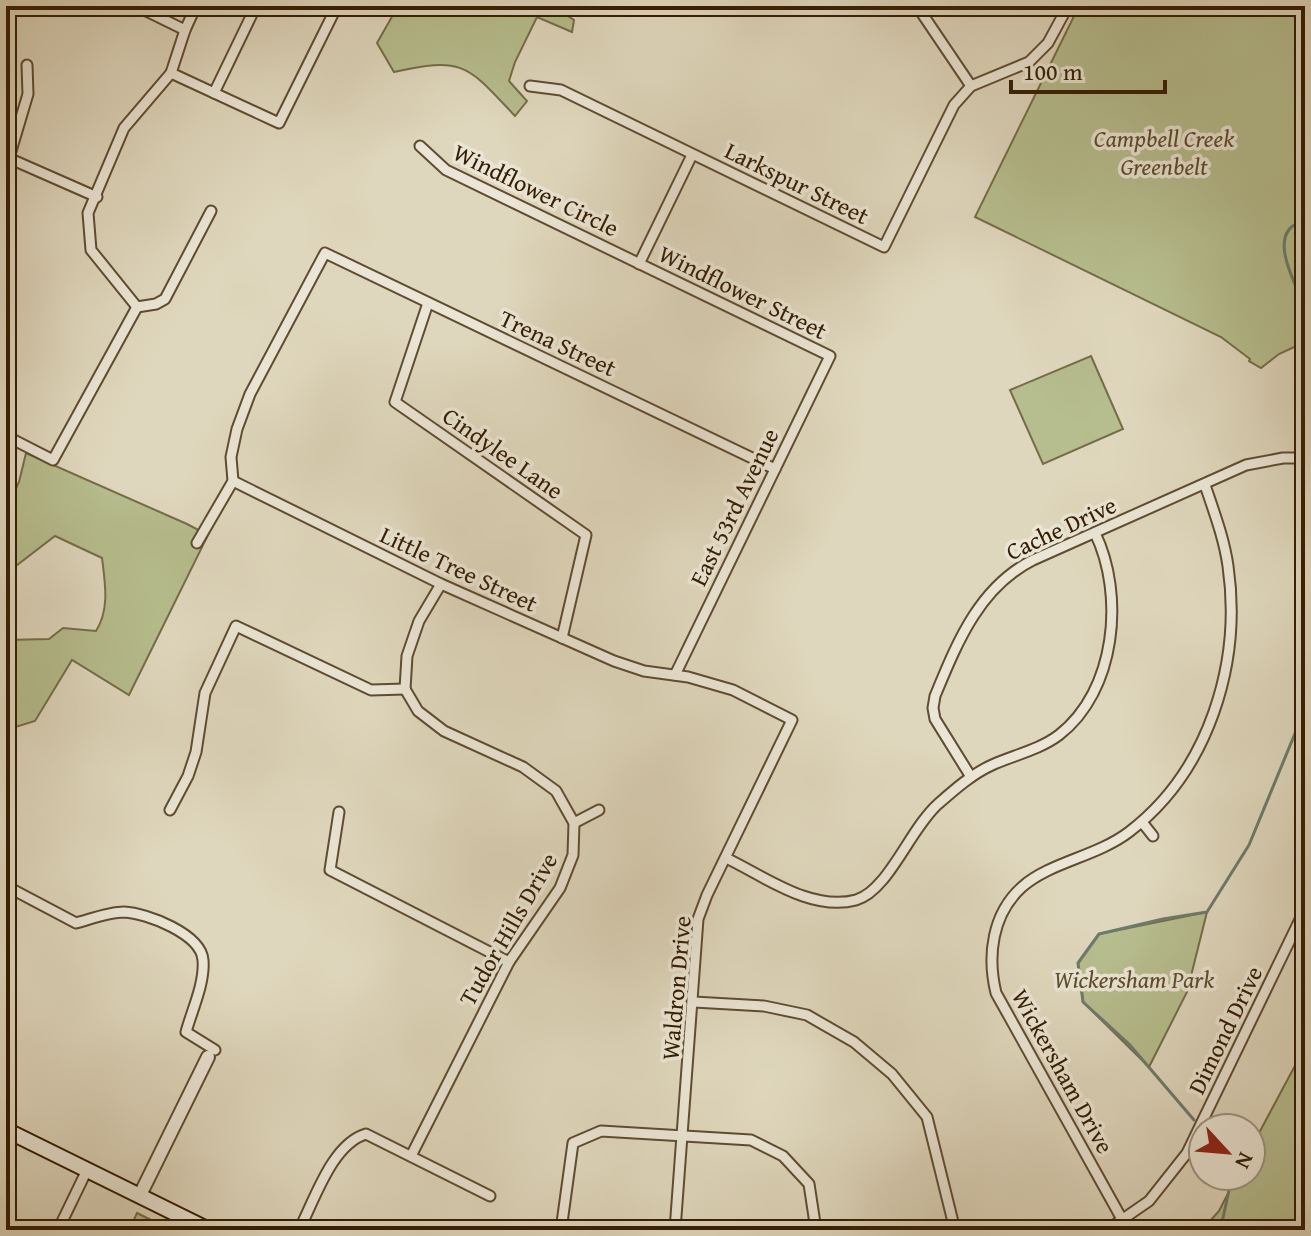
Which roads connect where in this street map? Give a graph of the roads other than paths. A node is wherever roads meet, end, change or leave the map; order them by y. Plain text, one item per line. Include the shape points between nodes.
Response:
1 (136, 6) edge
2 (196, 6) edge
3 (256, 6) edge
4 (337, 6) edge
5 (917, 6) edge
6 (1068, 6) edge
7 (185, 30) junction
8 (27, 65) dead end
9 (171, 73) junction
10 (530, 86) dead end
11 (971, 86) junction
12 (214, 93) junction
13 (420, 146) dead end
14 (692, 155) junction
15 (7, 161) edge
16 (97, 197) junction
17 (211, 211) dead end
18 (639, 264) junction
19 (428, 303) junction
20 (137, 307) junction
21 (830, 356) joint
22 (6, 436) edge
23 (1302, 458) edge
24 (775, 469) junction
25 (233, 481) junction
26 (1205, 485) junction
27 (1095, 533) junction
28 (197, 543) dead end
29 (441, 584) junction
30 (562, 638) junction
31 (675, 675) junction
32 (405, 689) junction
33 (792, 720) joint
34 (971, 777) junction
35 (170, 810) dead end
36 (599, 810) dead end
37 (339, 812) dead end
38 (1142, 822) junction
39 (574, 823) junction
40 (1153, 836) dead end
41 (726, 858) junction
42 (6, 886) edge
43 (865, 896) junction
44 (871, 907) dead end
45 (1305, 909) edge
46 (509, 962) junction
47 (694, 1002) junction
48 (212, 1053) joint
49 (6, 1130) edge
50 (682, 1137) junction
51 (411, 1156) junction
52 (87, 1170) junction
53 (140, 1195) junction
54 (490, 1196) dead end
55 (1123, 1221) junction
56 (58, 1230) edge
57 (209, 1230) edge
58 (299, 1230) edge
59 (561, 1230) edge
60 (675, 1230) edge
61 (816, 1230) edge
62 (955, 1230) edge
63 (1107, 1230) edge

1 - 7 street
2 - 7 street
3 - 12 street
4 - 12 street via 279,123
5 - 11 street
6 - 11 street via 1048,43 1029,62
7 - 9 street
8 - 15 street via 28,94
9 - 12 street
9 - 16 street via 124,128
10 - 14 street, Larkspur Street via 561,90
11 - 14 street, Larkspur Street via 946,119 884,247
13 - 18 street, Windflower Circle via 446,170
14 - 18 street
15 - 16 street
16 - 20 street via 88,213 91,250
17 - 20 street via 165,299
18 - 21 street, Windflower Street
19 - 24 street, Trena Street
19 - 25 street, Trena Street via 325,253 250,394 231,457
19 - 30 street, Cindylee Lane via 395,402 586,535
20 - 22 street via 53,460
21 - 24 street, East 53rd Avenue
23 - 26 street, Cache Drive via 1246,465
24 - 31 street, East 53rd Avenue
25 - 28 street
25 - 29 street, Little Tree Street
26 - 27 street, Cache Drive
26 - 38 street, Wickersham Drive via 1228,565 1227,660 1216,705 1190,766
27 - 34 street via 1105,557 1111,613 1107,653 1087,703 1046,744
27 - 34 street, Cache Drive via 1004,577 972,617 933,708 940,731
29 - 30 street, Little Tree Street
29 - 32 street via 419,621 407,656
30 - 31 street, Little Tree Street via 614,661
31 - 33 street, Little Tree Street via 733,690
32 - 35 street via 371,690 236,626 205,693 196,752
32 - 39 street via 418,711 444,731 523,767 556,791
33 - 41 street, Waldron Drive
34 - 43 street via 924,818 885,878
36 - 39 street
37 - 46 street via 330,870
38 - 40 street
38 - 55 street, Wickersham Drive via 1104,848 1021,888 1002,915 990,961 1001,1002
39 - 46 street, Tudor Hills Drive via 573,855 560,888
41 - 43 street via 816,900 846,902
41 - 47 street, Waldron Drive via 698,919
42 - 48 street via 76,923 120,912 141,914 192,938 204,958 186,1032
43 - 44 street
45 - 55 street, Dimond Drive via 1187,1153 1149,1201
46 - 51 street, Tudor Hills Drive
47 - 50 street, Waldron Drive
47 - 62 street via 764,1006 807,1015 854,1042 892,1074 927,1117
48 - 53 street
49 - 52 main road
50 - 59 street via 601,1131 573,1143
50 - 60 street, Waldron Drive
50 - 61 street via 751,1140 783,1156 809,1184
51 - 54 street
51 - 58 street via 366,1134 352,1138 338,1154
52 - 53 main road
52 - 56 street
53 - 57 main road
55 - 63 street, Dimond Drive

